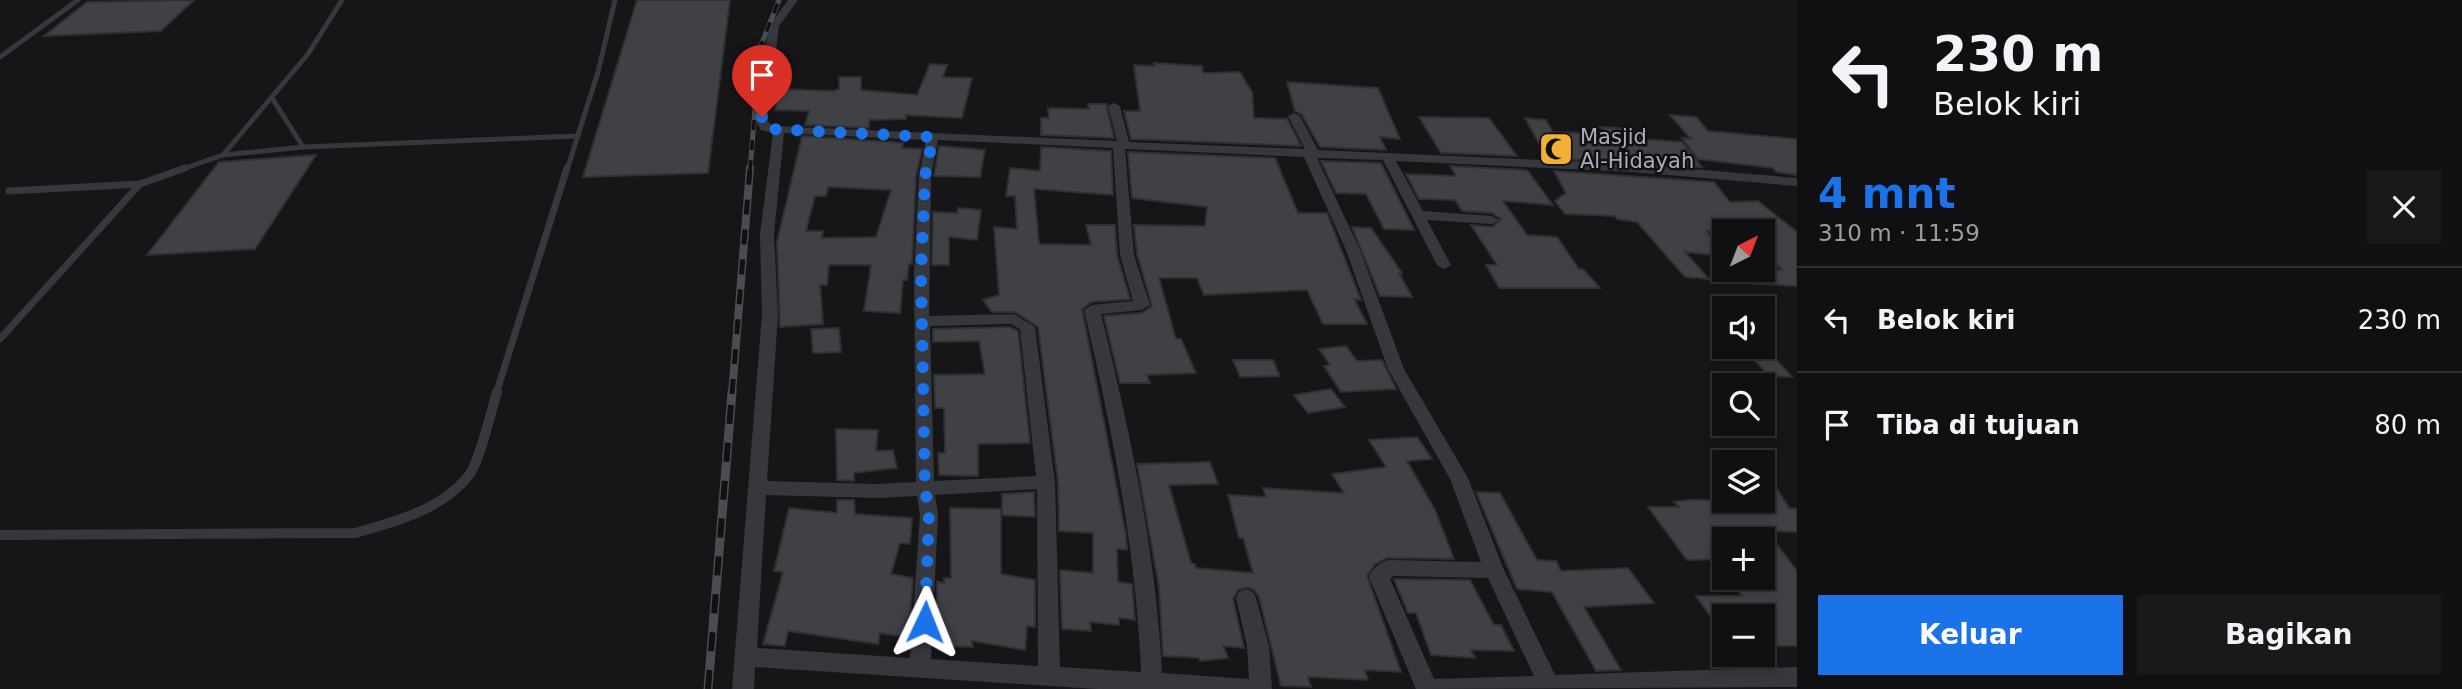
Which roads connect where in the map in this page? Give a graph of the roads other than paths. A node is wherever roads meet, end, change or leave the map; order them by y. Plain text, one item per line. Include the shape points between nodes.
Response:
1 (78, 0) edge
2 (342, 0) edge
3 (615, 0) edge
4 (793, 0) edge
5 (0, 57) edge
6 (272, 98) junction
7 (1114, 106) dead end
8 (1294, 116) dead end
9 (779, 129) junction
10 (578, 136) junction
11 (933, 137) junction
12 (1121, 146) junction
13 (303, 147) junction
14 (223, 155) junction
15 (1312, 155) junction
16 (1388, 158) junction
17 (1797, 182) edge
18 (140, 184) junction
19 (9, 191) dead end
20 (1419, 215) junction
21 (1492, 220) dead end
22 (1444, 265) dead end
23 (921, 321) junction
24 (0, 339) edge
25 (1046, 482) junction
26 (759, 488) junction
27 (925, 488) junction
28 (0, 535) edge
29 (1494, 570) junction
30 (1247, 598) dead end
31 (744, 657) junction
32 (920, 669) junction
33 (1049, 676) junction
34 (1797, 677) edge
35 (1152, 683) junction
36 (1123, 686) edge
37 (1550, 687) junction
38 (743, 689) edge
39 (1258, 689) edge
40 (1428, 689) edge

1 - 5 lane
2 - 6 lane via 308,54
3 - 10 lane
4 - 9 street via 774,26 761,120 765,127
6 - 13 lane
6 - 14 lane
7 - 12 street
8 - 15 street
9 - 11 street
9 - 26 street via 767,234 770,314
10 - 13 lane
10 - 28 lane via 471,473 451,495 410,518 355,533
11 - 12 street
11 - 23 street via 925,176
12 - 15 street
12 - 35 street via 1127,255 1142,305 1092,310 1144,565
13 - 14 lane
14 - 18 lane
15 - 16 street
15 - 29 street via 1353,250 1395,369 1459,478
16 - 17 street via 1633,168
16 - 20 street
18 - 19 lane
18 - 24 lane
20 - 21 street
20 - 22 street
23 - 25 street via 1014,319 1025,324
23 - 27 street
25 - 27 street
25 - 33 street
26 - 27 street
26 - 31 street
27 - 32 street via 929,515
29 - 37 street
29 - 40 street via 1388,568 1381,573
30 - 39 street via 1258,646
31 - 32 street
31 - 38 street
32 - 33 street
33 - 36 street
34 - 37 street
35 - 36 street
35 - 39 street
37 - 40 street

